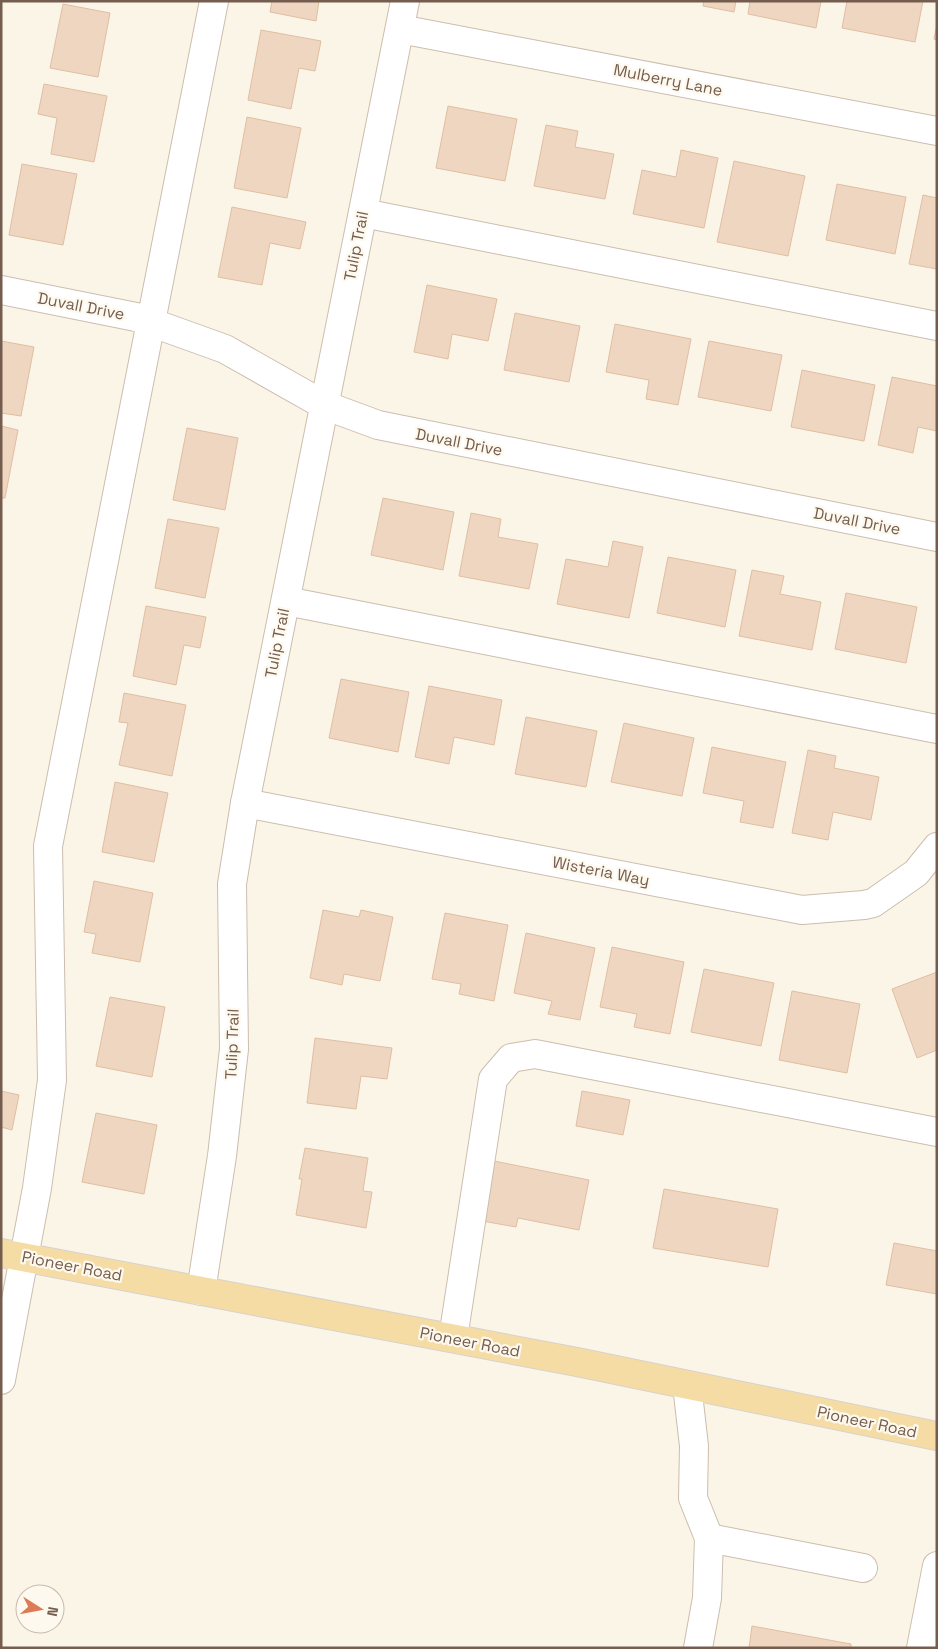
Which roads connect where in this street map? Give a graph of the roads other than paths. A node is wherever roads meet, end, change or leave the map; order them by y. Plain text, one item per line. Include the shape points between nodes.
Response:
1 (214, 1) edge
2 (405, 1) edge
3 (400, 29) junction
4 (937, 131) edge
5 (363, 213) junction
6 (1, 290) edge
7 (150, 322) junction
8 (937, 326) edge
9 (324, 405) junction
10 (937, 537) edge
11 (286, 601) junction
12 (937, 729) edge
13 (245, 803) junction
14 (937, 847) edge
15 (937, 1132) edge
16 (12, 1255) edge
17 (201, 1291) junction
18 (453, 1338) junction
19 (1, 1380) edge
20 (687, 1385) junction
21 (937, 1436) edge
22 (709, 1538) junction
23 (937, 1566) edge
24 (863, 1568) dead end
25 (698, 1648) edge
26 (921, 1648) edge

1 - 7 street
2 - 3 street, Tulip Trail
3 - 4 street, Mulberry Lane
3 - 5 street, Tulip Trail
5 - 8 street
5 - 9 street, Tulip Trail
6 - 7 street, Duvall Drive via 136,316
7 - 9 street, Duvall Drive via 226,349
7 - 16 street via 48,846 52,1080 37,1188
9 - 10 street, Duvall Drive via 378,425
9 - 11 street, Tulip Trail
11 - 12 street
11 - 13 street, Tulip Trail
13 - 14 street, Wisteria Way via 802,910 873,903 916,873
13 - 17 street, Tulip Trail via 232,884 234,1049 222,1156
15 - 18 street via 535,1054 511,1058 493,1079
16 - 17 main road, Pioneer Road
16 - 19 street
17 - 18 main road, Pioneer Road
18 - 20 main road, Pioneer Road
20 - 21 main road, Pioneer Road
20 - 22 street via 694,1446 693,1498
22 - 24 street
22 - 25 street via 707,1598
23 - 26 street

